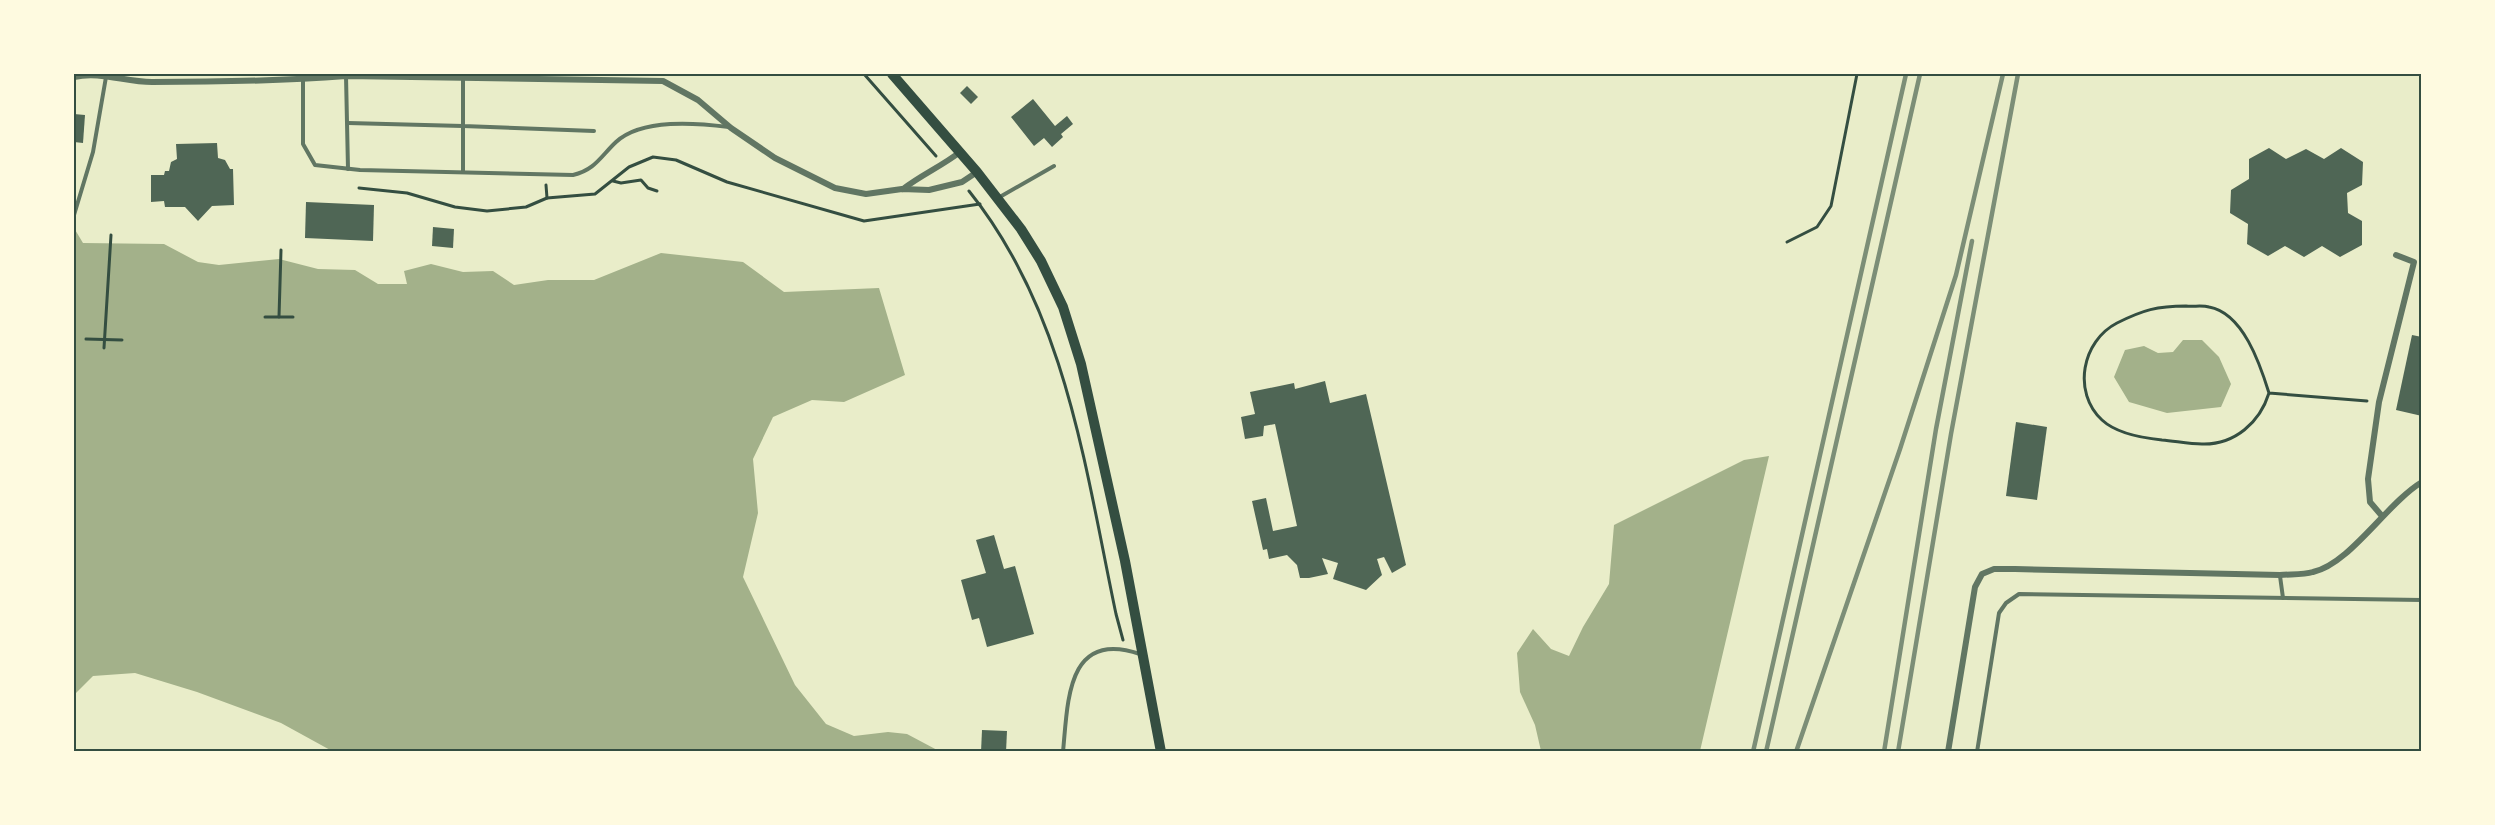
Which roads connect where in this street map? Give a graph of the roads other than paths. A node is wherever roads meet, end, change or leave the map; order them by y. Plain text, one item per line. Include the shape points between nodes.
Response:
1 (892, 74) edge
2 (106, 76) junction
3 (346, 76) junction
4 (74, 77) edge
5 (463, 77) junction
6 (303, 79) junction
7 (348, 123) junction
8 (463, 126) junction
9 (731, 128) junction
10 (594, 131) dead end
11 (960, 152) junction
12 (1054, 166) dead end
13 (348, 169) junction
14 (463, 172) junction
15 (976, 172) junction
16 (902, 189) junction
17 (998, 199) junction
18 (74, 215) edge
19 (2396, 255) dead end
20 (2421, 482) edge
21 (2382, 516) junction
22 (2280, 575) junction
23 (2283, 598) junction
24 (2421, 600) edge
25 (1144, 655) junction
26 (1063, 752) edge
27 (1161, 752) edge
28 (1948, 752) edge
29 (1977, 752) edge

1 - 11 main road
2 - 4 street
2 - 6 street via 148,82
2 - 18 lane via 93,152
3 - 5 street
3 - 6 street
3 - 7 lane
5 - 8 lane
5 - 9 street via 663,81 698,100
6 - 13 lane via 303,144 315,165
7 - 8 lane
7 - 13 lane
8 - 10 lane
8 - 14 lane
9 - 14 lane via 697,123 641,128 627,133 587,172 573,175
9 - 16 street via 775,158 836,188 866,194
11 - 15 main road
11 - 16 street
12 - 17 lane
13 - 14 lane
15 - 16 street via 962,182 929,190
15 - 17 main road
17 - 25 main road via 1041,261 1063,307 1078,355
19 - 21 street via 2414,262 2379,402 2368,478 2370,502
20 - 21 street
21 - 22 street via 2330,566
22 - 23 lane
22 - 28 street via 2015,568 1982,574 1975,587
23 - 24 lane
23 - 29 lane via 2019,594 1999,613
25 - 26 lane via 1126,649 1105,649 1090,654 1077,669
25 - 27 main road

